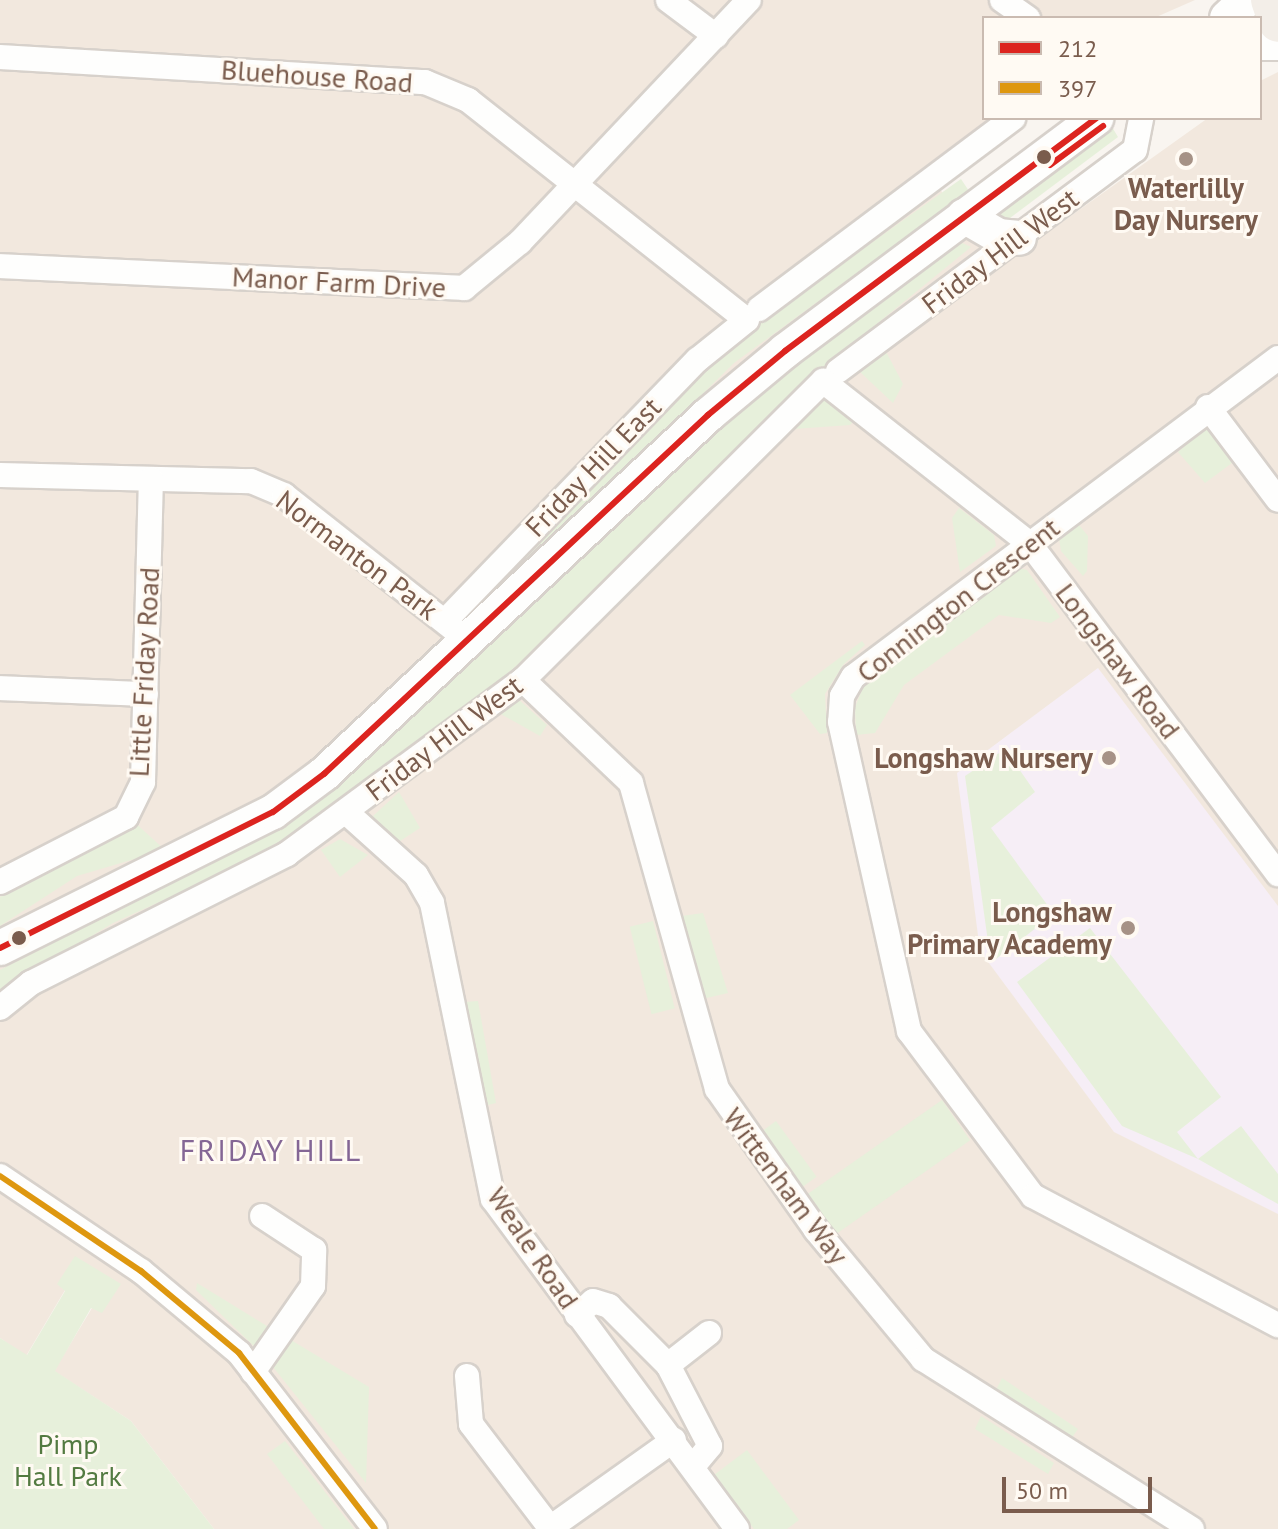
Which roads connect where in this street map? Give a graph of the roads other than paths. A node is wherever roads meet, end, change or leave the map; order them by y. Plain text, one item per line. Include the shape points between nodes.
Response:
1 (668, 0) edge
2 (749, 0) edge
3 (1004, 0) edge
4 (1246, 0) edge
5 (1270, 0) edge
6 (1025, 16) edge
7 (1229, 16) edge
8 (1278, 23) edge
9 (716, 36) junction
10 (0, 57) edge
11 (1010, 120) edge
12 (1094, 120) edge
13 (1141, 120) edge
14 (578, 183) junction
15 (964, 216) junction
16 (1019, 238) junction
17 (0, 266) edge
18 (753, 314) junction
19 (1278, 358) edge
20 (830, 376) junction
21 (1208, 407) junction
22 (0, 475) edge
23 (151, 479) junction
24 (1278, 500) edge
25 (1030, 544) junction
26 (457, 631) junction
27 (523, 680) junction
28 (0, 688) edge
29 (146, 694) junction
30 (346, 812) junction
31 (1278, 874) edge
32 (0, 882) edge
33 (0, 948) edge
34 (0, 1008) edge
35 (0, 1176) edge
36 (262, 1216) dead end
37 (577, 1315) junction
38 (1278, 1325) edge
39 (709, 1333) dead end
40 (668, 1365) junction
41 (253, 1372) junction
42 (467, 1376) dead end
43 (674, 1440) junction
44 (693, 1466) junction
45 (375, 1529) edge
46 (550, 1529) edge
47 (737, 1529) edge
48 (1192, 1529) edge

1 - 9 street
2 - 9 street, Manor Farm Drive
3 - 6 street
4 - 7 main road
5 - 8 main road
9 - 14 street, Manor Farm Drive
10 - 14 street, Bluehouse Road via 425,82 468,100
11 - 18 street, Friday Hill East
12 - 15 main road
13 - 16 street, Friday Hill West via 1135,150
14 - 17 street, Manor Farm Drive via 490,270 464,288
14 - 18 street, Bluehouse Road
15 - 16 main road via 998,236
15 - 26 main road via 708,415
16 - 20 street, Friday Hill West
18 - 26 street, Friday Hill East via 697,360
19 - 21 street, Connington Crescent
20 - 25 street, Longshaw Road
20 - 27 street, Friday Hill West
21 - 24 street
21 - 25 street, Connington Crescent
22 - 23 street, Normanton Park
23 - 26 street, Normanton Park via 251,481 284,495
23 - 29 street, Little Friday Road
25 - 31 street, Longshaw Road
25 - 38 street, Connington Crescent via 853,677 842,696 840,722 902,1013 909,1031 1033,1196
26 - 33 main road via 324,774 273,812
27 - 30 street, Friday Hill West
27 - 48 street, Wittenham Way via 631,783 717,1089 816,1230 923,1359
28 - 29 street
29 - 32 street, Little Friday Road via 143,782 126,817
30 - 34 street, Friday Hill West via 287,854 31,983
30 - 37 street, Weale Road via 427,888 489,1187
35 - 41 street via 141,1271 239,1353
36 - 41 street via 314,1250 313,1286
37 - 40 street via 593,1301 609,1306
37 - 43 street, Weale Road
39 - 40 street
40 - 44 street via 710,1446
41 - 45 street
42 - 46 street via 471,1424
43 - 44 street, Weale Road
43 - 46 street
44 - 47 street, Weale Road

